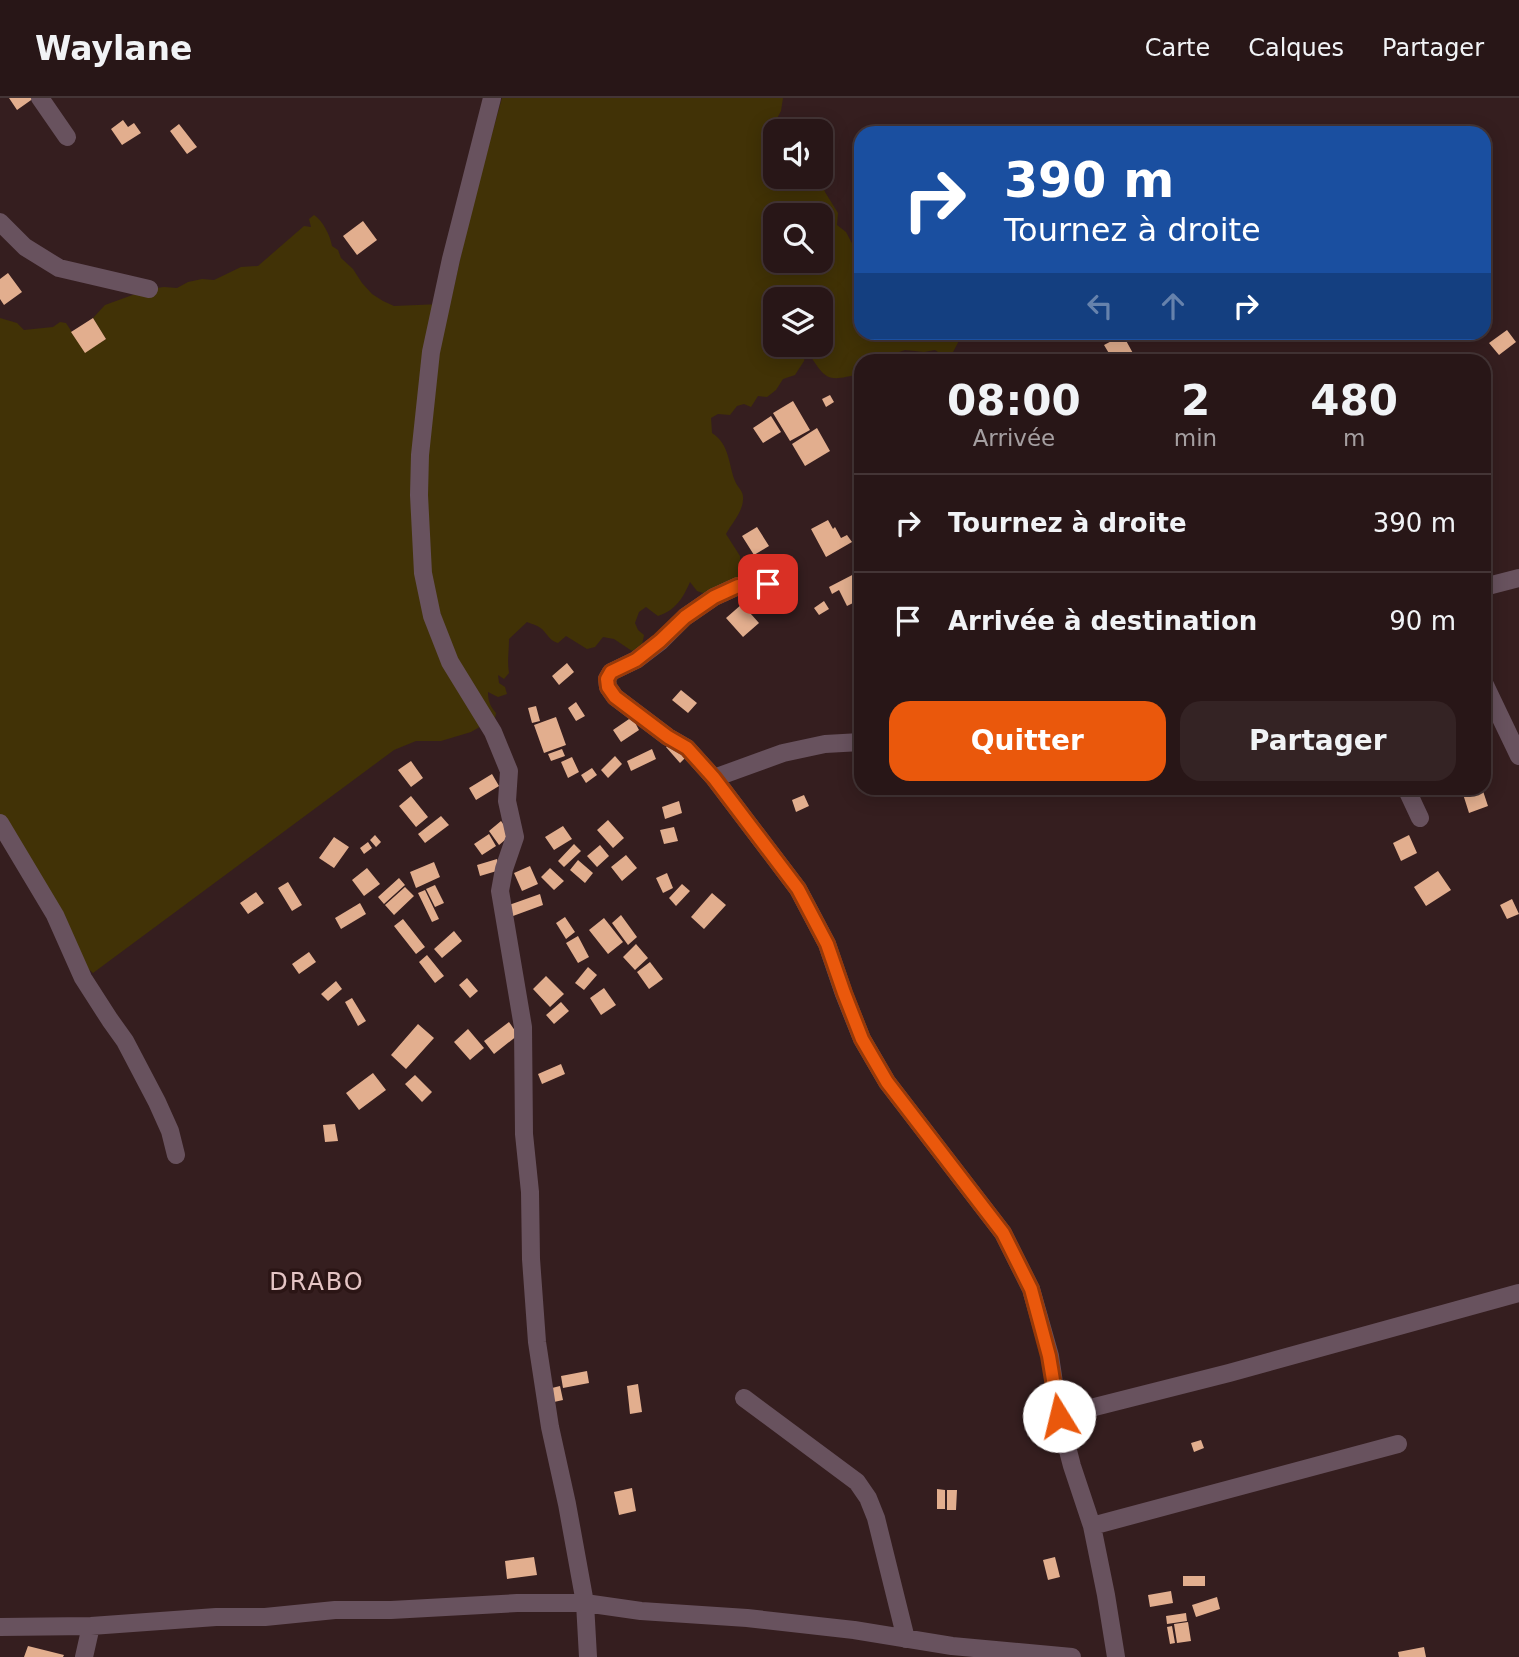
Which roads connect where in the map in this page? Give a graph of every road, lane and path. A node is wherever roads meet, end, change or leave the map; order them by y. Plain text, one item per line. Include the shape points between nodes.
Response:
1 (40, 98) edge
2 (492, 98) edge
3 (67, 137) dead end
4 (0, 222) edge
5 (149, 289) dead end
6 (1519, 578) edge
7 (768, 584) dead end
8 (1491, 585) edge
9 (1491, 698) edge
10 (854, 742) edge
11 (1519, 756) edge
12 (714, 778) junction
13 (1409, 795) edge
14 (1420, 818) dead end
15 (0, 823) edge
16 (176, 1155) dead end
17 (1519, 1293) edge
18 (744, 1398) dead end
19 (1059, 1416) junction
20 (1398, 1444) dead end
21 (1092, 1526) junction
22 (585, 1603) junction
23 (91, 1626) junction
24 (0, 1627) edge
25 (905, 1639) junction
26 (83, 1657) edge
27 (589, 1657) edge
28 (1072, 1657) edge
29 (1116, 1657) edge

1 - 3 street
2 - 22 street via 431,352 420,455 423,573 432,616 450,662 493,732 509,771 507,801 515,837 500,891 523,1027 524,1134 537,1342
4 - 5 street via 25,247 59,268
6 - 8 street
7 - 12 street via 738,586 714,597 607,679 615,697 687,748
9 - 11 street
10 - 12 street via 783,753
12 - 19 street via 798,889 827,944 862,1039 887,1082 1003,1233 1031,1289
13 - 14 street
15 - 16 street via 55,915 83,978 125,1041 170,1131
17 - 19 street
18 - 25 street via 857,1482 868,1498
19 - 21 street
20 - 21 street
21 - 29 street
22 - 23 street via 335,1610
22 - 25 street
22 - 27 street
23 - 24 street
23 - 26 street
25 - 28 street

